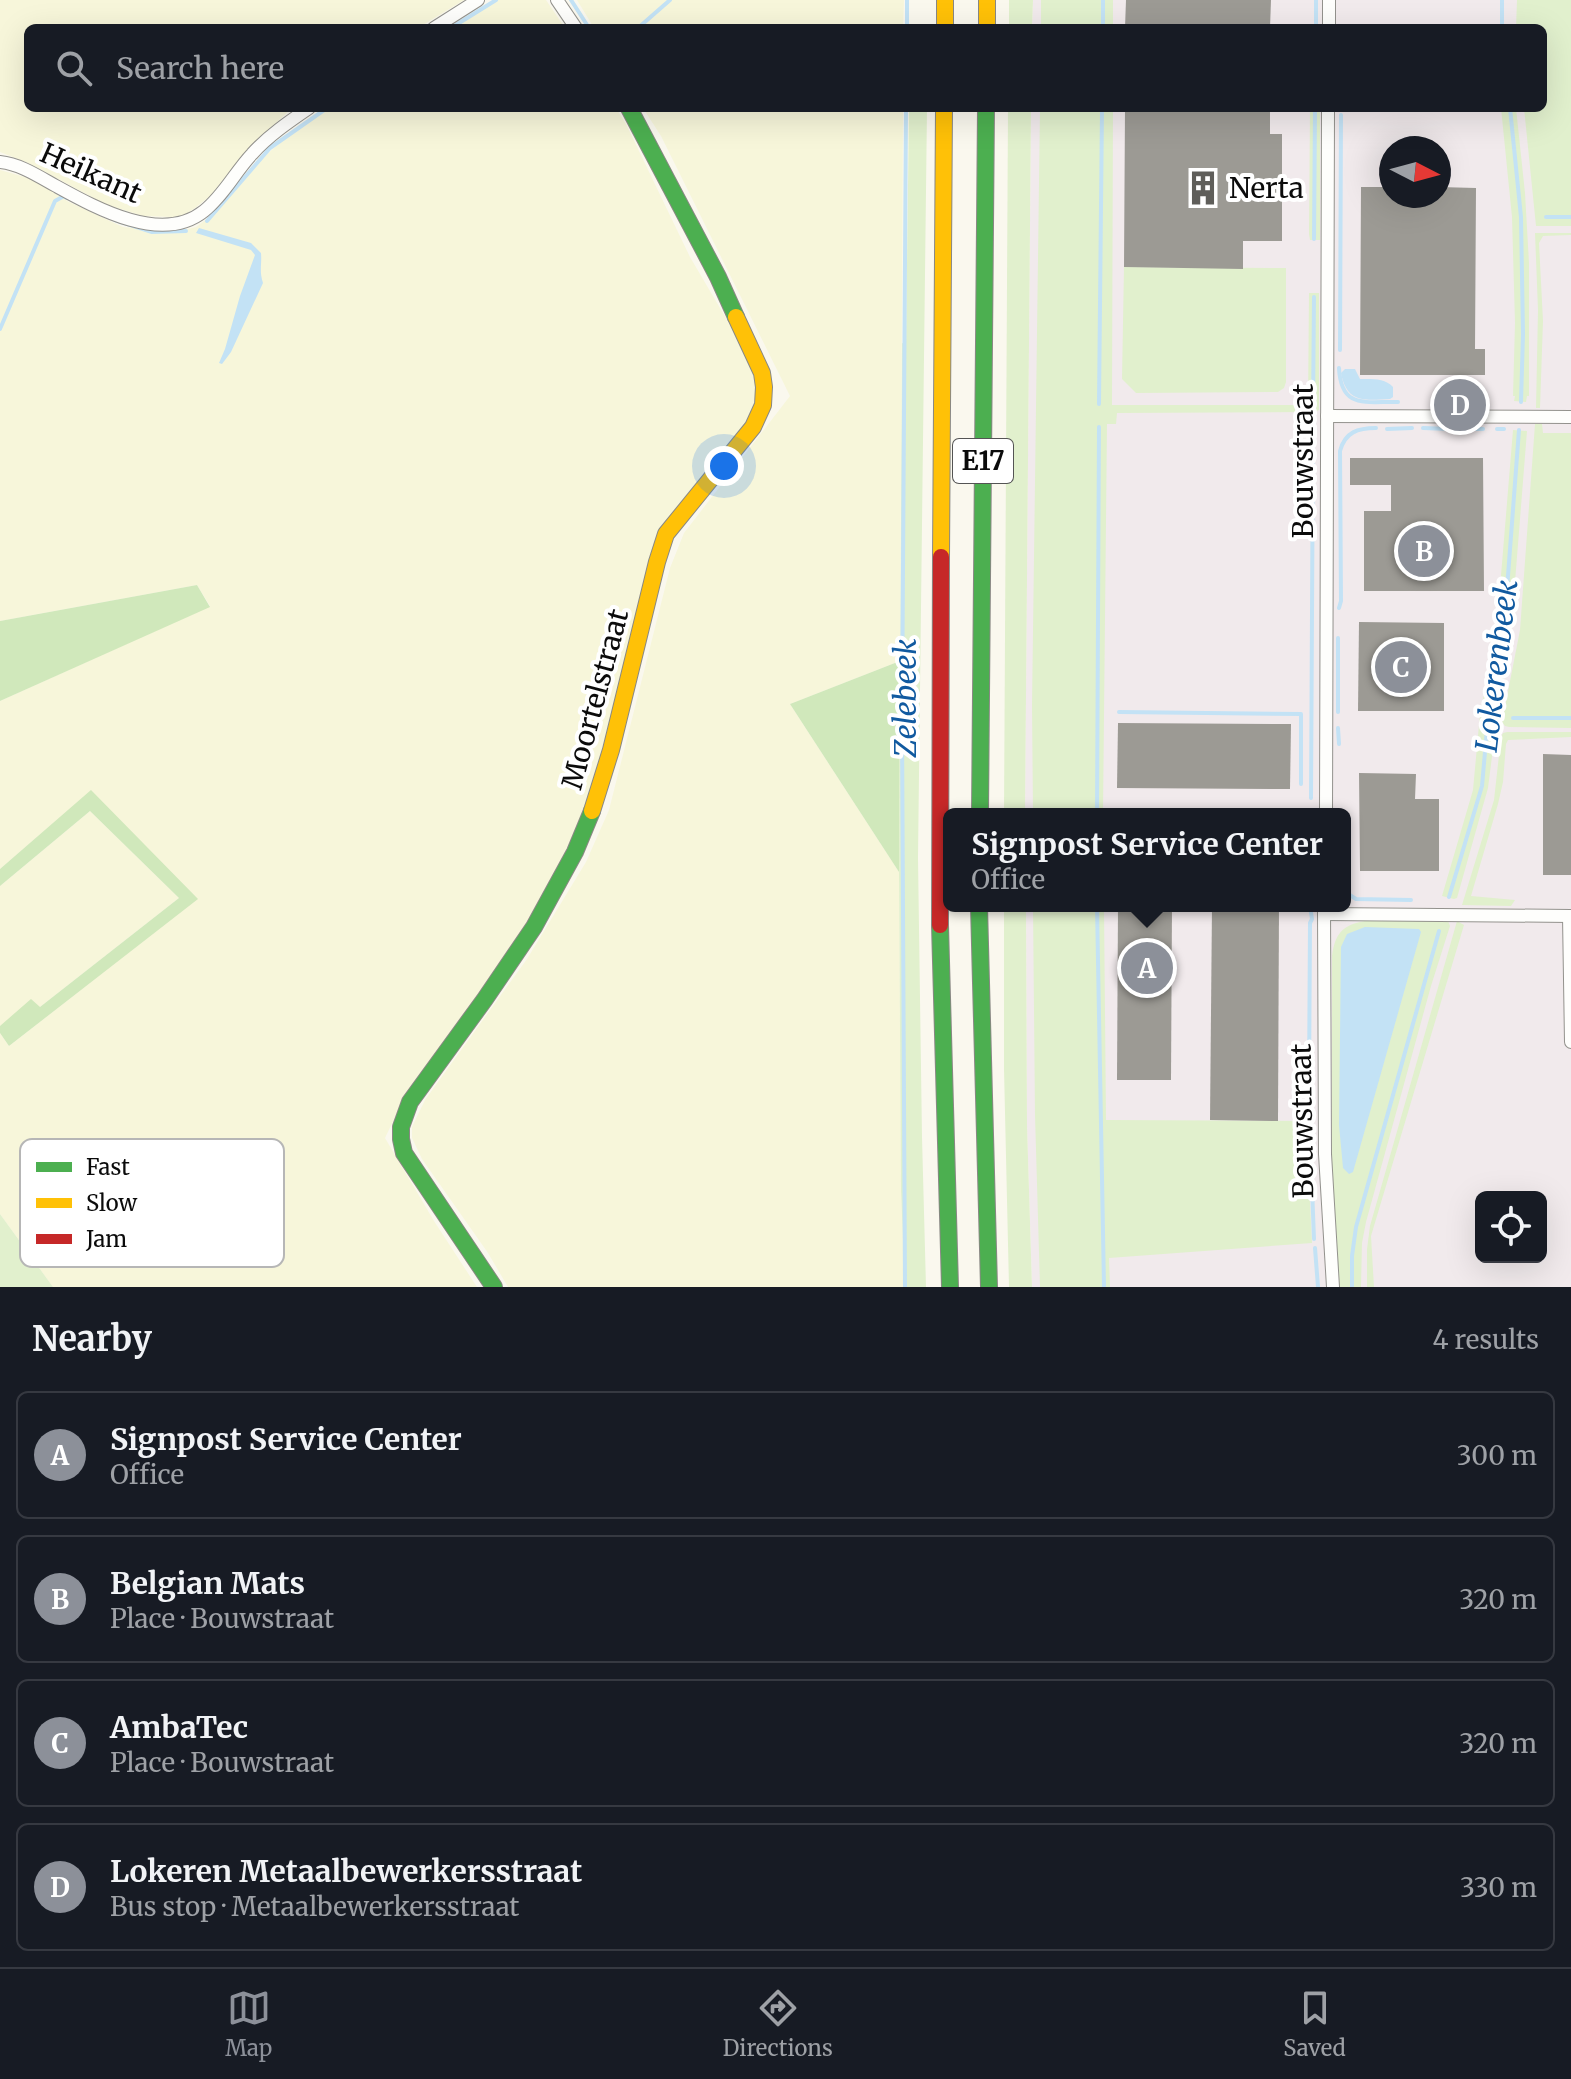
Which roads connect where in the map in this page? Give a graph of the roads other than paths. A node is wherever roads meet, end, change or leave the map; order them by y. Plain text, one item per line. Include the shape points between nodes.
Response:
1 (478, 0) edge
2 (557, 0) edge
3 (945, 0) edge
4 (987, 0) edge
5 (1329, 0) edge
6 (440, 24) edge
7 (573, 24) edge
8 (945, 24) edge
9 (987, 24) edge
10 (1329, 24) edge
11 (303, 112) edge
12 (631, 112) edge
13 (944, 112) edge
14 (986, 112) edge
15 (1328, 112) edge
16 (0, 162) edge
17 (1327, 416) junction
18 (1571, 417) edge
19 (980, 808) edge
20 (1326, 808) edge
21 (1351, 911) edge
22 (979, 912) edge
23 (1324, 912) edge
24 (1570, 916) edge
25 (1571, 1042) edge
26 (494, 1287) edge
27 (950, 1287) edge
28 (989, 1287) edge
29 (1333, 1287) edge

1 - 6 street
2 - 7 street
3 - 8 main road
4 - 9 main road
5 - 10 street
11 - 16 street, Heikant via 253,152 203,212 181,224 142,223 114,215 29,171
12 - 26 main road, Moortelstraat via 762,373 763,405 753,427 666,534 592,814 564,872 402,1121 404,1153
13 - 27 main road, E17 via 939,905
14 - 19 main road, E17
15 - 17 street, Bouwstraat
17 - 18 street
17 - 20 street, Bouwstraat
21 - 24 street
22 - 28 main road
23 - 29 street, Bouwstraat via 1325,1154
24 - 25 street

